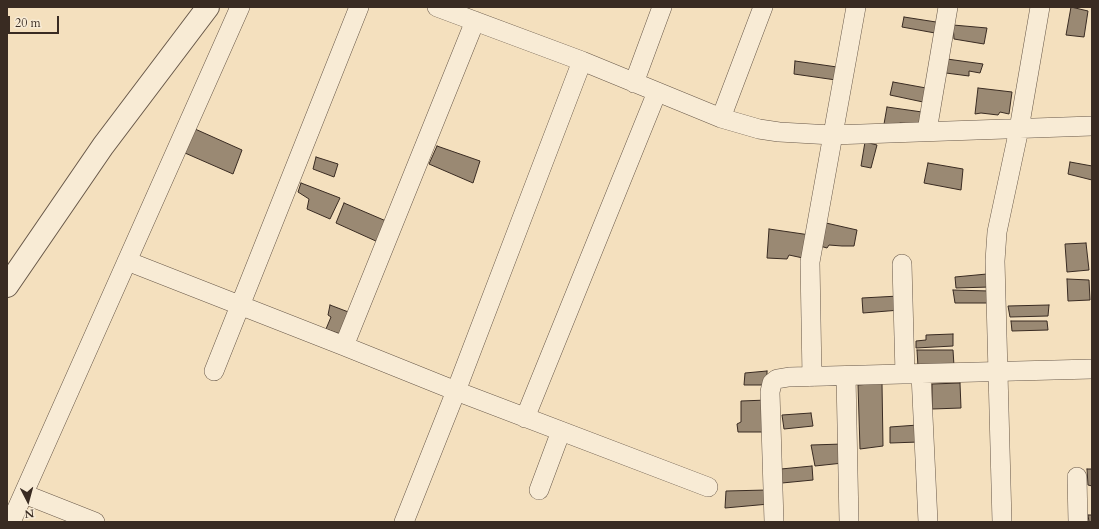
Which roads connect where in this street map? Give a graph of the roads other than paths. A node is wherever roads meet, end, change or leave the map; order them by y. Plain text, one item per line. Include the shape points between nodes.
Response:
1 (208, 7) edge
2 (240, 7) edge
3 (359, 7) edge
4 (437, 7) edge
5 (662, 7) edge
6 (763, 7) edge
7 (856, 7) edge
8 (948, 7) edge
9 (1040, 7) edge
10 (475, 21) junction
11 (582, 61) junction
12 (634, 82) junction
13 (658, 92) junction
14 (721, 118) junction
15 (1092, 126) edge
16 (1019, 129) junction
17 (927, 131) junction
18 (832, 135) junction
19 (127, 261) junction
20 (902, 264) dead end
21 (7, 286) edge
22 (240, 306) junction
23 (344, 346) junction
24 (1092, 369) edge
25 (214, 371) dead end
26 (998, 371) junction
27 (913, 374) junction
28 (846, 376) junction
29 (812, 377) junction
30 (456, 391) junction
31 (525, 418) junction
32 (561, 431) junction
33 (1077, 477) dead end
34 (708, 487) dead end
35 (539, 490) dead end
36 (24, 494) junction
37 (13, 522) edge
38 (96, 522) edge
39 (404, 522) edge
40 (774, 522) edge
41 (849, 522) edge
42 (928, 522) edge
43 (1002, 522) edge
44 (1078, 522) edge

1 - 21 street via 103,146
2 - 19 street
3 - 22 street
4 - 10 street
5 - 12 street
6 - 14 street
7 - 18 street
8 - 17 street
9 - 16 street
10 - 11 street
10 - 23 street
11 - 12 street
11 - 30 street
12 - 13 street
13 - 14 street
13 - 31 street
14 - 18 street via 759,129
15 - 16 street
16 - 17 street
16 - 26 street via 997,232 994,261
17 - 18 street
18 - 29 street via 810,262
19 - 22 street
19 - 36 street
20 - 27 street
22 - 23 street
22 - 25 street
23 - 30 street
24 - 26 street
26 - 27 street
26 - 43 street
27 - 28 street
27 - 42 street
28 - 29 street
28 - 41 street
29 - 40 street via 789,377 777,379 772,383 770,392
30 - 31 street
30 - 39 street
31 - 32 street
32 - 34 street
32 - 35 street
33 - 44 street
36 - 37 street
36 - 38 street

